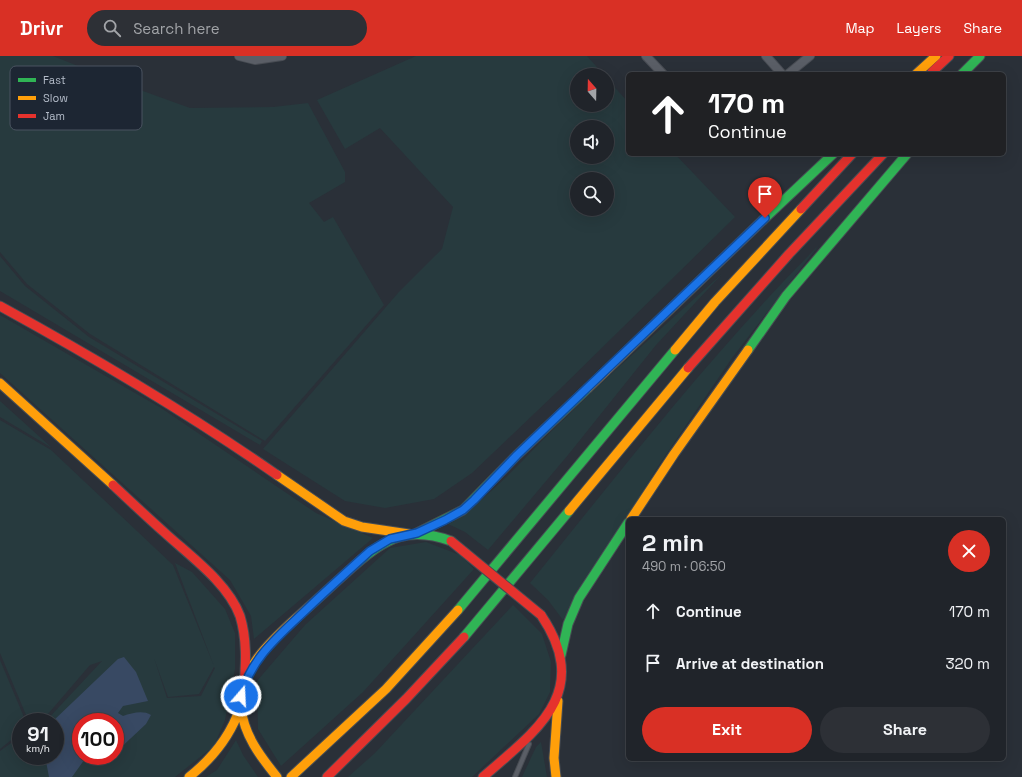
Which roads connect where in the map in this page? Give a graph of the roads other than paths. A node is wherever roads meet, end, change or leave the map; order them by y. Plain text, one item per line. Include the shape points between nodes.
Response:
1 (239, 56) edge
2 (282, 56) edge
3 (646, 56) edge
4 (766, 56) edge
5 (810, 56) edge
6 (936, 56) edge
7 (949, 56) edge
8 (980, 56) edge
9 (990, 57) dead end
10 (661, 72) edge
11 (780, 72) edge
12 (790, 72) edge
13 (918, 72) edge
14 (932, 72) edge
15 (964, 72) edge
16 (978, 72) edge
17 (831, 156) edge
18 (850, 156) edge
19 (881, 156) edge
20 (905, 156) edge
21 (0, 306) edge
22 (0, 383) edge
23 (632, 517) edge
24 (626, 526) edge
25 (413, 534) junction
26 (560, 658) junction
27 (244, 686) junction
28 (559, 688) junction
29 (241, 705) junction
30 (533, 733) junction
31 (190, 777) edge
32 (277, 777) edge
33 (291, 777) edge
34 (327, 777) edge
35 (483, 777) edge
36 (515, 777) edge
37 (556, 777) edge

1 - 2 street via 255,60
3 - 10 street
4 - 11 street
5 - 12 street
6 - 13 highway
7 - 14 highway
8 - 15 highway
9 - 16 highway
17 - 25 highway via 517,455 474,500 454,515
18 - 33 highway via 715,302 453,616 386,689
19 - 34 highway via 819,221 694,361 447,656 403,704
20 - 23 highway via 786,296
21 - 25 highway via 82,352 240,449 344,521 362,527
22 - 27 highway via 91,464 229,596 242,625
24 - 26 highway via 576,603
25 - 26 highway, bridge via 438,536 451,541 541,615 554,636
25 - 27 highway via 382,542 364,556 265,649 251,669
26 - 28 highway
27 - 29 highway
28 - 30 highway via 548,715
28 - 37 highway via 554,758
29 - 31 highway via 230,734 220,750
29 - 32 highway via 244,725 253,747
30 - 35 highway
30 - 36 lane

